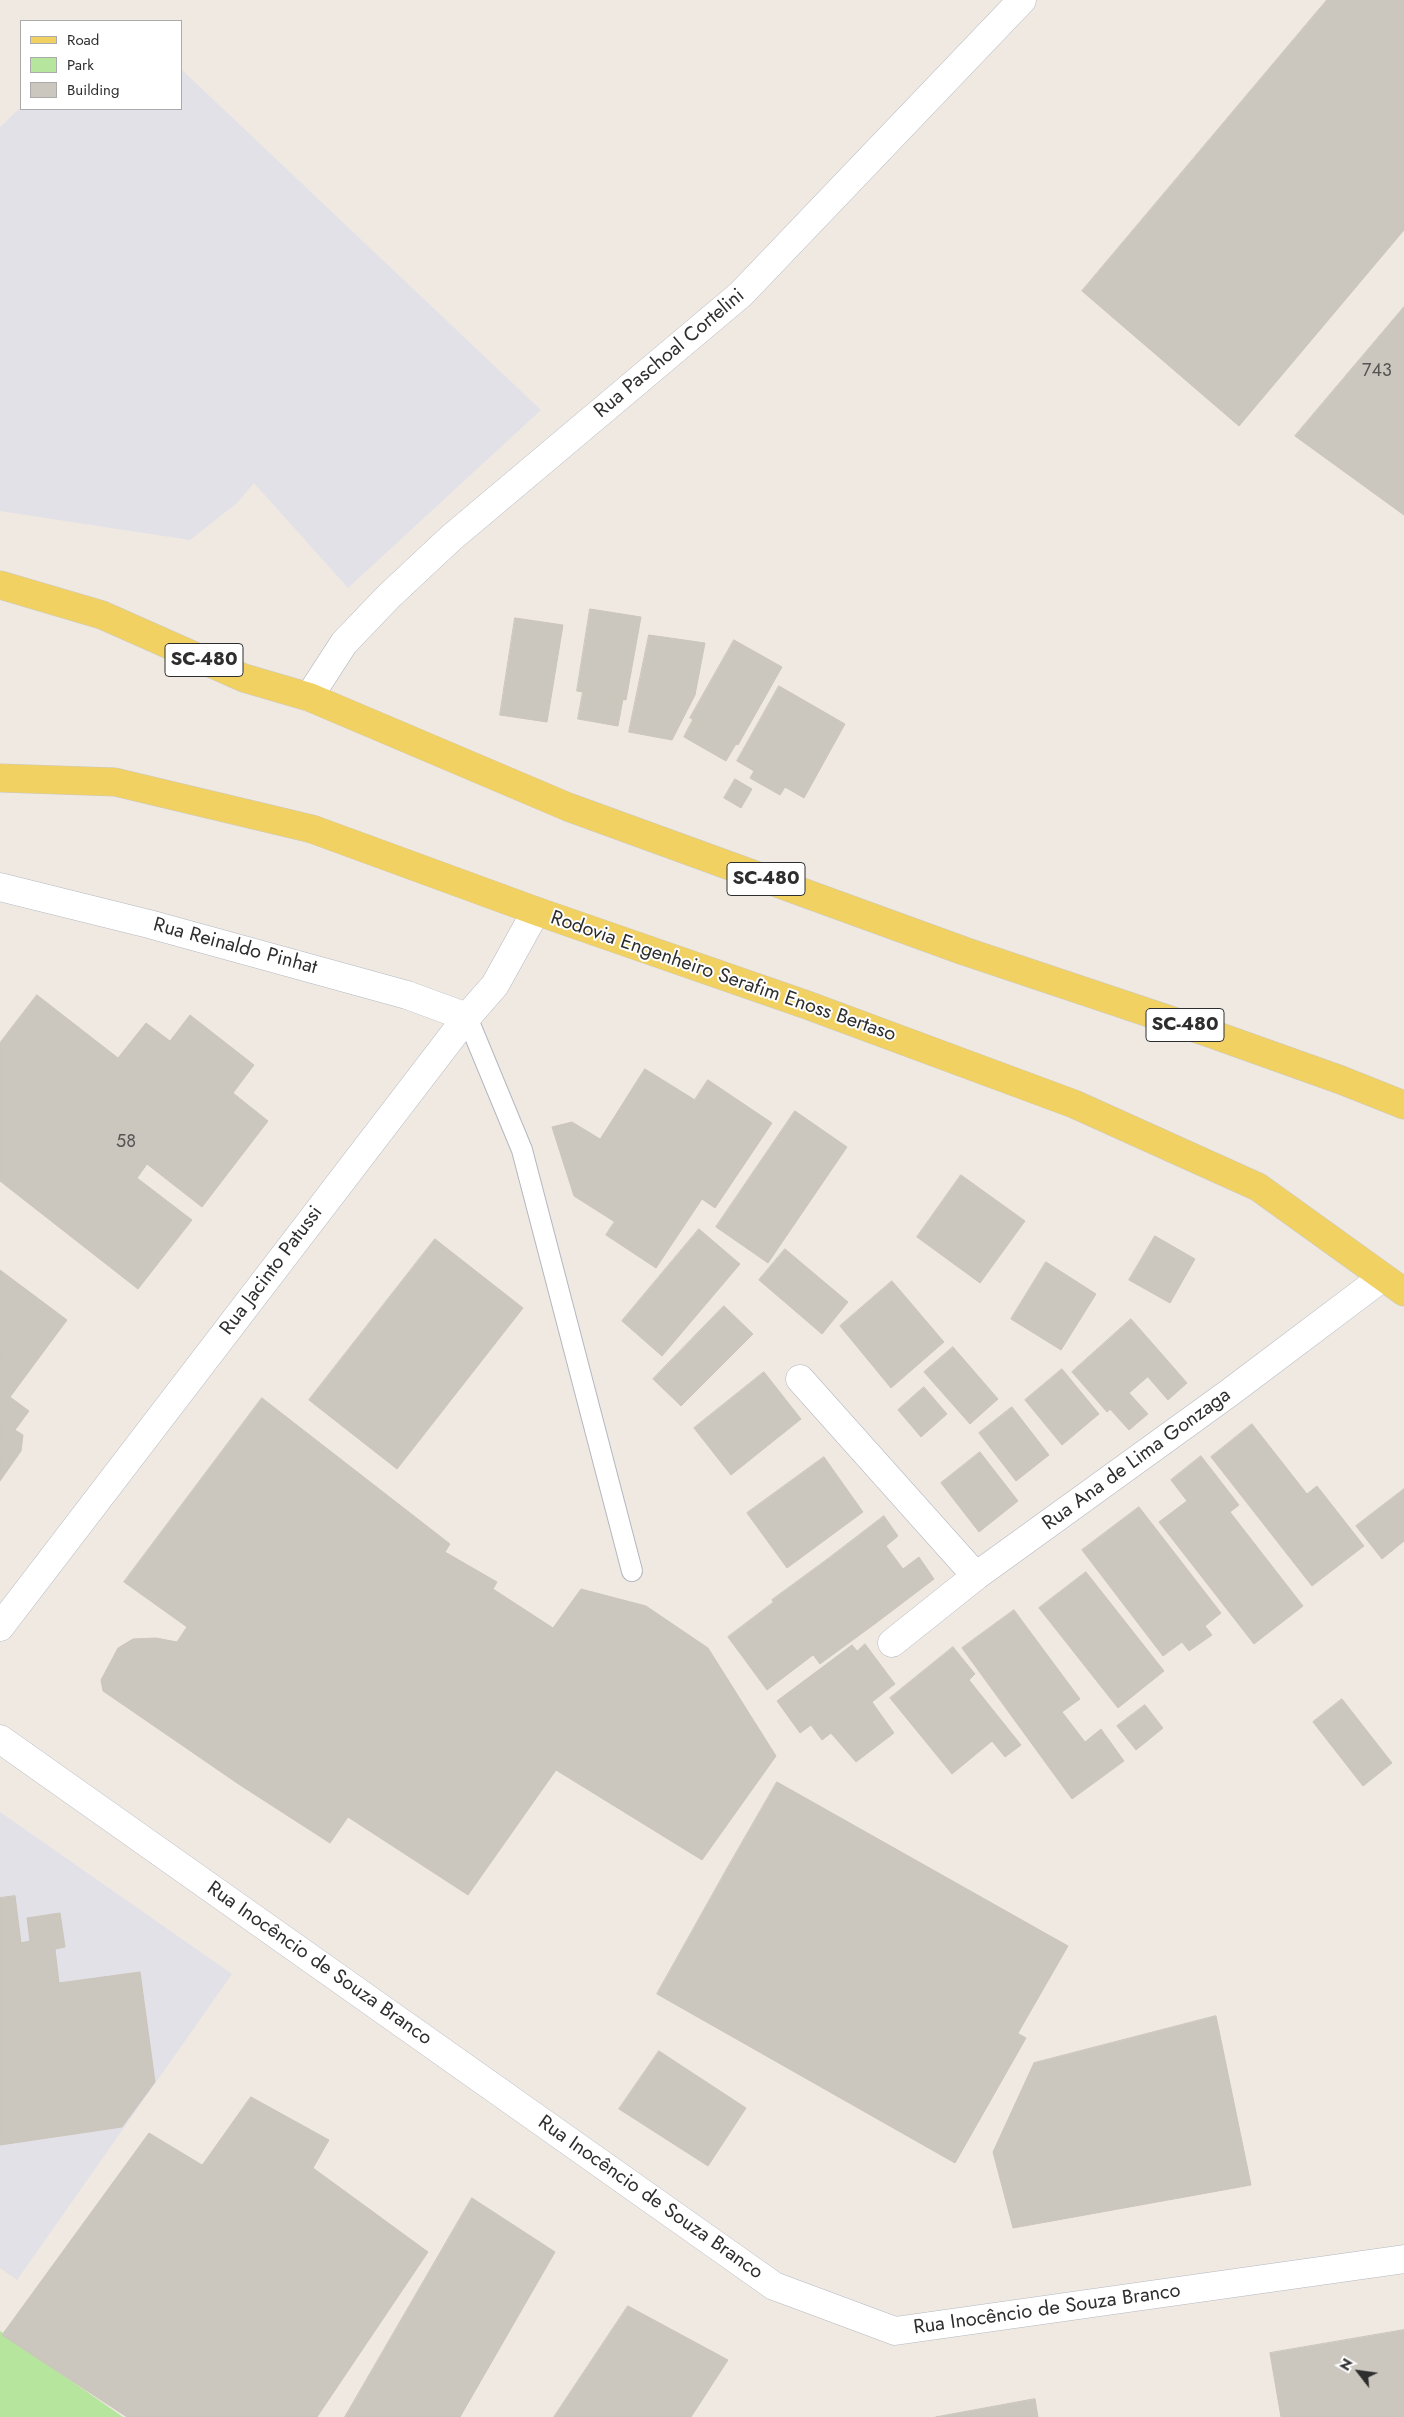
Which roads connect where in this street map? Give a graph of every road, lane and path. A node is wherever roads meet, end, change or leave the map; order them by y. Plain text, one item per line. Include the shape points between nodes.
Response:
1 (1022, 0) edge
2 (0, 585) edge
3 (309, 697) junction
4 (0, 778) edge
5 (0, 887) edge
6 (536, 911) junction
7 (466, 1017) junction
8 (1404, 1105) edge
9 (1394, 1284) edge
10 (800, 1380) dead end
11 (632, 1571) dead end
12 (976, 1576) junction
13 (0, 1627) edge
14 (892, 1643) dead end
15 (0, 1739) edge
16 (1404, 2259) edge

1 - 3 street, Rua Paschoal Cortelini via 741,294 450,538 389,596 344,643
2 - 3 main road, SC-480 via 102,615 244,678
3 - 8 main road, SC-480 via 568,807 964,951 1248,1047
4 - 6 main road, Rodovia Engenheiro Serafim Enoss Bertaso via 116,782 312,829
5 - 7 street, Rua Reinaldo Pinhat via 407,995
6 - 7 street, Rua Jacinto Patussi via 495,985
6 - 9 main road, Rodovia Engenheiro Serafim Enoss Bertaso via 807,1005 1074,1104 1258,1187
7 - 11 lane via 522,1150
7 - 13 street, Rua Jacinto Patussi
9 - 12 street, Rua Ana de Lima Gonzaga via 1229,1393
10 - 12 street
12 - 14 street, Rua Ana de Lima Gonzaga
15 - 16 street, Rua Inocêncio de Souza Branco via 774,2286 895,2331

